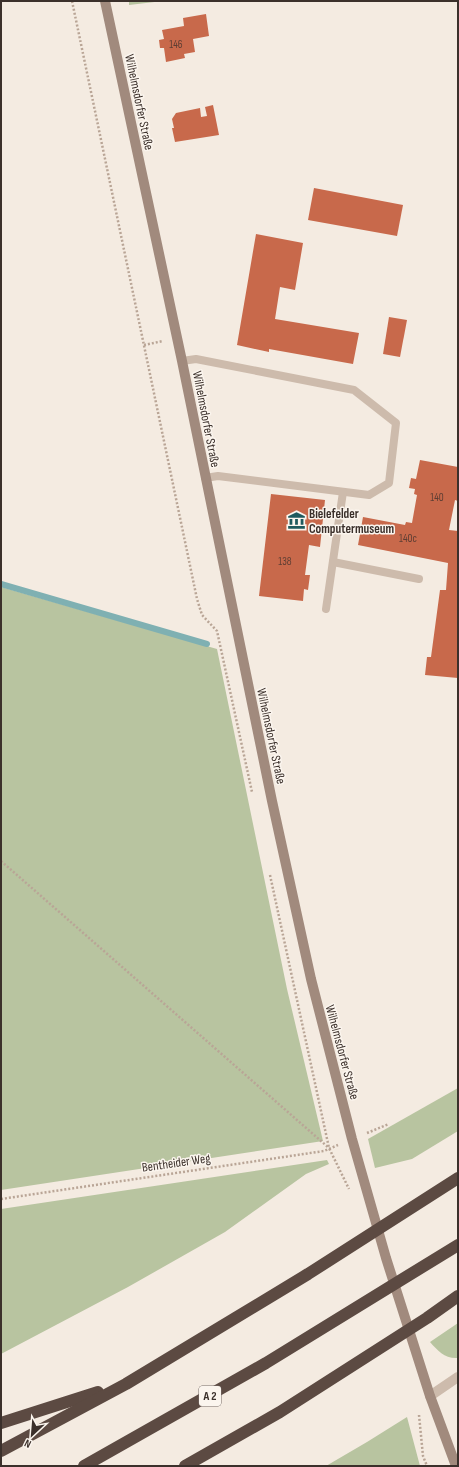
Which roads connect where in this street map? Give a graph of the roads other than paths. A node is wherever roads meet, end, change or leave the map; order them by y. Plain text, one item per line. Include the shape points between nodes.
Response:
1 (105, 1) edge
2 (182, 361) junction
3 (205, 478) junction
4 (343, 492) junction
5 (333, 562) junction
6 (419, 579) dead end
7 (326, 609) dead end
8 (458, 1178) edge
9 (454, 1248) edge
10 (458, 1296) edge
11 (458, 1377) edge
12 (126, 1384) junction
13 (430, 1396) junction
14 (1, 1423) edge
15 (1, 1451) edge
16 (84, 1466) edge
17 (185, 1466) edge
18 (456, 1466) edge

1 - 2 street, Wilhelmsdorfer Straße
2 - 3 street, Wilhelmsdorfer Straße
2 - 4 lane via 196,359 354,390 396,423 389,483 369,495
3 - 4 lane via 218,476
3 - 13 street, Wilhelmsdorfer Straße via 311,979 352,1139 386,1258
4 - 5 lane
5 - 6 lane
5 - 7 lane
8 - 12 highway via 308,1274
9 - 16 highway, A 2 via 216,1392
10 - 17 highway via 280,1412
11 - 13 street
12 - 14 highway
12 - 15 highway
13 - 18 street, Wilhelmsdorfer Straße

